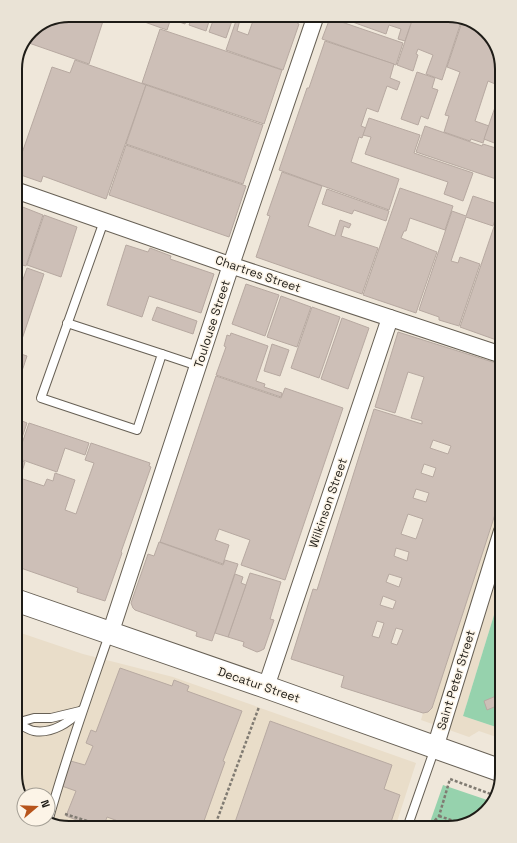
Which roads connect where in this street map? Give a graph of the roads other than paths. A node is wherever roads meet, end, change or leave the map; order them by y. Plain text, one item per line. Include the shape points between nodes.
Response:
1 (314, 22) edge
2 (22, 192) edge
3 (104, 221) junction
4 (231, 265) junction
5 (390, 318) junction
6 (68, 323) junction
7 (495, 353) edge
8 (162, 354) junction
9 (198, 366) junction
10 (495, 569) edge
11 (22, 603) edge
12 (110, 634) junction
13 (266, 687) junction
14 (83, 710) junction
15 (22, 721) edge
16 (22, 726) edge
17 (435, 748) junction
18 (495, 769) edge
19 (56, 794) edge
20 (409, 821) edge

1 - 4 street, Toulouse Street
2 - 3 street, Chartres Street
3 - 4 street, Chartres Street
3 - 6 lane
4 - 5 street, Chartres Street
4 - 9 street, Toulouse Street
5 - 7 street, Chartres Street
5 - 13 street, Wilkinson Street
6 - 8 lane
6 - 8 lane via 41,398 137,430
8 - 9 lane
9 - 12 street, Toulouse Street
10 - 17 street, Saint Peter Street
11 - 12 street, Decatur Street
12 - 13 street, Decatur Street
12 - 14 lane
13 - 17 street, Decatur Street
14 - 15 lane via 51,718
14 - 16 lane via 67,723 51,730 33,731
14 - 19 lane
17 - 18 street, Decatur Street
17 - 20 lane, Saint Peter Street

